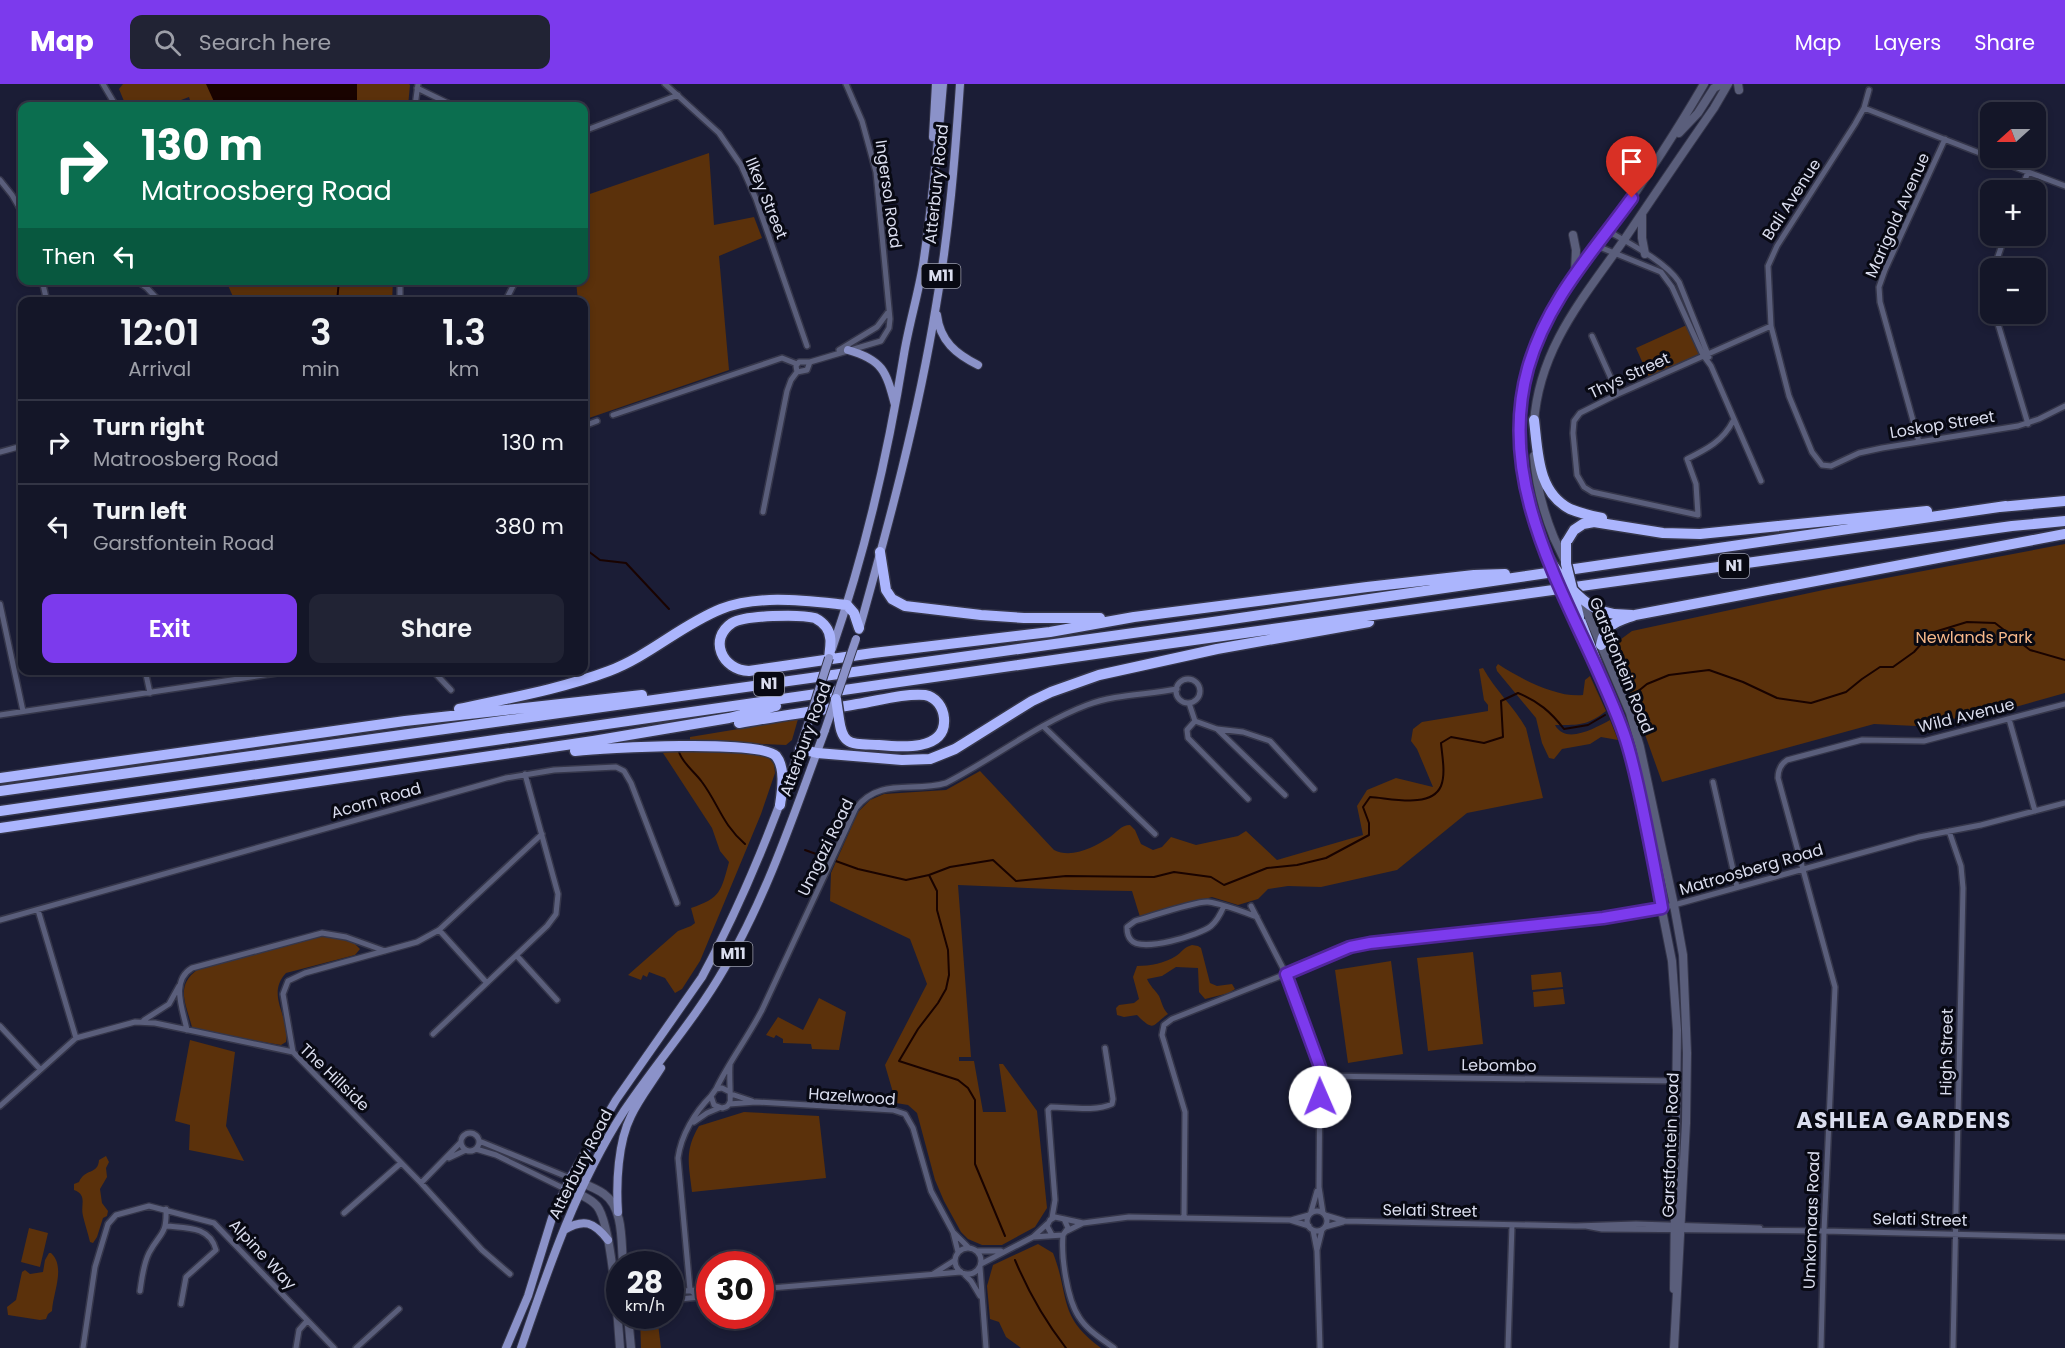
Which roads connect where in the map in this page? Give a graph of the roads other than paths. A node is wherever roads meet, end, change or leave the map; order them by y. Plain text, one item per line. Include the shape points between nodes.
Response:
1 (103, 84) edge
2 (665, 84) edge
3 (846, 84) edge
4 (936, 84) edge
5 (943, 84) edge
6 (960, 84) edge
7 (1704, 84) edge
8 (1722, 84) edge
9 (1728, 84) edge
10 (418, 86) edge
11 (1869, 90) dead end
12 (678, 95) junction
13 (114, 102) edge
14 (416, 102) edge
15 (447, 102) edge
16 (1864, 108) junction
17 (588, 130) edge
18 (1945, 139) junction
19 (1672, 140) junction
20 (1980, 153) edge
21 (936, 155) junction
22 (2018, 168) edge
23 (2028, 172) junction
24 (0, 180) edge
25 (2025, 180) edge
26 (2065, 186) edge
27 (18, 205) edge
28 (1642, 213) junction
29 (1608, 231) junction
30 (1573, 234) dead end
31 (1624, 240) junction
32 (1597, 246) junction
33 (1613, 254) junction
34 (1645, 254) junction
35 (1575, 273) junction
36 (143, 285) edge
37 (155, 297) edge
38 (936, 309) junction
39 (889, 311) junction
40 (1998, 324) edge
41 (1771, 326) junction
42 (877, 327) junction
43 (870, 332) junction
44 (884, 336) junction
45 (1592, 336) dead end
46 (876, 342) junction
47 (807, 346) dead end
48 (848, 350) junction
49 (833, 354) junction
50 (1706, 354) junction
51 (810, 362) junction
52 (797, 363) junction
53 (978, 365) dead end
54 (797, 372) junction
55 (1618, 394) junction
56 (2065, 405) edge
57 (895, 409) junction
58 (613, 415) dead end
59 (1534, 420) junction
60 (1733, 421) junction
61 (597, 422) dead end
62 (2028, 424) junction
63 (588, 425) edge
64 (1918, 442) junction
65 (18, 447) edge
66 (0, 452) edge
67 (1822, 465) joint
68 (1761, 481) dead end
69 (2065, 501) edge
70 (2006, 506) junction
71 (763, 512) dead end
72 (2065, 521) edge
73 (1643, 530) junction
74 (2065, 534) edge
75 (880, 552) junction
76 (1546, 554) junction
77 (1566, 564) junction
78 (1538, 575) junction
79 (1571, 589) junction
80 (1581, 599) junction
81 (0, 604) edge
82 (847, 605) junction
83 (1404, 611) junction
84 (1635, 615) junction
85 (1134, 617) junction
86 (1580, 617) junction
87 (858, 633) junction
88 (833, 637) junction
89 (1601, 645) junction
90 (829, 658) joint
91 (146, 675) edge
92 (265, 675) edge
93 (437, 675) edge
94 (1177, 688) junction
95 (731, 689) junction
96 (451, 690) dead end
97 (1159, 692) junction
98 (150, 693) junction
99 (1177, 696) junction
100 (799, 698) junction
101 (1610, 698) joint
102 (836, 699) junction
103 (1189, 703) junction
104 (2065, 704) edge
105 (23, 711) junction
106 (0, 715) edge
107 (2009, 719) junction
108 (405, 721) junction
109 (1195, 722) junction
110 (1043, 726) junction
111 (1217, 729) junction
112 (609, 739) junction
113 (800, 749) junction
114 (817, 753) junction
115 (500, 754) junction
116 (525, 774) junction
117 (0, 778) edge
118 (1778, 778) joint
119 (1713, 782) dead end
120 (1314, 789) dead end
121 (0, 791) edge
122 (1285, 795) dead end
123 (1248, 799) dead end
124 (2065, 803) edge
125 (780, 806) junction
126 (2035, 811) junction
127 (0, 812) edge
128 (0, 828) edge
129 (1949, 831) junction
130 (542, 834) junction
131 (1155, 834) dead end
132 (1803, 868) junction
133 (1737, 886) junction
134 (677, 903) dead end
135 (1674, 905) junction
136 (1224, 906) junction
137 (1251, 906) dead end
138 (1662, 908) junction
139 (38, 910) junction
140 (1257, 917) junction
141 (0, 920) edge
142 (439, 930) junction
143 (386, 951) junction
144 (517, 956) junction
145 (1286, 974) junction
146 (487, 983) junction
147 (179, 985) junction
148 (557, 1000) dead end
149 (142, 1021) junction
150 (0, 1026) edge
151 (188, 1030) junction
152 (434, 1034) dead end
153 (678, 1036) junction
154 (76, 1038) junction
155 (1105, 1048) dead end
156 (293, 1052) junction
157 (731, 1064) junction
158 (40, 1070) junction
159 (1321, 1076) junction
160 (1677, 1081) junction
161 (716, 1089) junction
162 (730, 1093) junction
163 (711, 1096) junction
164 (756, 1102) junction
165 (729, 1104) junction
166 (0, 1106) edge
167 (719, 1108) junction
168 (690, 1124) junction
169 (479, 1141) junction
170 (461, 1142) junction
171 (476, 1149) junction
172 (466, 1150) junction
173 (447, 1158) junction
174 (401, 1163) junction
175 (570, 1178) junction
176 (421, 1183) junction
177 (583, 1184) junction
178 (1319, 1187) junction
179 (565, 1189) junction
180 (578, 1194) junction
181 (1055, 1200) junction
182 (166, 1209) junction
183 (618, 1212) junction
184 (344, 1213) dead end
185 (1310, 1214) junction
186 (1324, 1214) junction
187 (1063, 1218) junction
188 (1184, 1218) junction
189 (1050, 1220) junction
190 (1290, 1220) junction
191 (1345, 1221) junction
192 (1083, 1223) junction
193 (1512, 1225) junction
194 (166, 1226) junction
195 (1677, 1226) junction
196 (1311, 1228) junction
197 (1323, 1228) junction
198 (564, 1230) junction
199 (1824, 1230) junction
200 (953, 1232) junction
201 (1065, 1233) junction
202 (1955, 1233) junction
203 (1053, 1236) junction
204 (1033, 1237) junction
205 (2065, 1237) edge
206 (608, 1240) junction
207 (969, 1248) junction
208 (610, 1251) edge
209 (622, 1251) edge
210 (977, 1251) junction
211 (1004, 1251) junction
212 (1062, 1251) junction
213 (1317, 1251) junction
214 (958, 1252) junction
215 (955, 1260) junction
216 (981, 1265) junction
217 (962, 1272) junction
218 (510, 1274) dead end
219 (928, 1276) junction
220 (774, 1288) edge
221 (690, 1290) junction
222 (696, 1290) edge
223 (140, 1291) dead end
224 (684, 1291) edge
225 (696, 1295) edge
226 (684, 1296) edge
227 (981, 1297) junction
228 (181, 1304) dead end
229 (399, 1309) dead end
230 (307, 1321) junction
231 (619, 1329) edge
232 (629, 1329) edge
233 (85, 1346) edge
234 (296, 1348) edge
235 (334, 1348) edge
236 (356, 1348) edge
237 (506, 1348) edge
238 (521, 1348) edge
239 (620, 1348) edge
240 (631, 1348) edge
241 (986, 1348) edge
242 (1114, 1348) edge
243 (1320, 1348) edge
244 (1508, 1348) edge
245 (1674, 1348) edge
246 (1821, 1348) edge
247 (1953, 1348) edge

1 - 13 street
2 - 12 street, Ilkey Street
3 - 39 street, Ingersol Road via 862,121 876,172
4 - 21 main road
5 - 21 main road, Atterbury Road / M11
6 - 38 main road, Atterbury Road / M11 via 952,195
7 - 19 main road, Garstfontein Road
8 - 19 main road via 1714,88 1698,113
9 - 28 main road, Garstfontein Road
10 - 14 street
10 - 15 street
11 - 16 street, Bali Avenue
12 - 17 street
12 - 47 street, Ilkey Street via 719,133 741,165
16 - 18 street
16 - 41 street, Bali Avenue via 1770,257 1767,273
18 - 20 street
18 - 64 street, Marigold Avenue via 1879,291
19 - 29 main road, Garstfontein Road
21 - 57 main road, Atterbury Road / M11 via 923,267
22 - 23 street
23 - 25 street
23 - 26 street
24 - 27 street
28 - 31 main road, Garstfontein Road
28 - 34 main road
29 - 31 street
29 - 32 main road, Garstfontein Road
30 - 35 main road
31 - 33 main road, Garstfontein Road
31 - 34 street
32 - 33 street
32 - 35 main road, Garstfontein Road
33 - 50 street via 1656,268 1666,277
33 - 59 main road, Garstfontein Road via 1572,312 1550,355
34 - 50 street via 1670,269 1679,282
35 - 76 main road, Garstfontein Road, bridge via 1544,325 1522,399 1525,483
36 - 37 street
38 - 53 main road via 946,342
38 - 75 main road, Atterbury Road / M11 via 905,459
39 - 42 street
39 - 44 street, Ingersol Road via 890,324
40 - 62 street
41 - 50 street, Thys Street
41 - 67 street, Bali Avenue via 1789,396 1812,452
42 - 43 street
42 - 44 street
43 - 46 street
43 - 49 street
44 - 46 street
45 - 55 street
46 - 48 street
48 - 49 street
48 - 57 main road via 868,356 879,365 890,386
49 - 51 street
50 - 55 street, Thys Street
50 - 60 street
51 - 52 street
51 - 54 street via 807,370
52 - 54 street
52 - 58 street via 782,358
54 - 71 street via 787,391
55 - 60 street, Thys Street via 1580,413 1574,421 1577,475 1592,492 1698,515 1696,484 1687,459 1714,445
56 - 62 street, Loskop Street
57 - 82 main road, Atterbury Road / M11
59 - 73 highway via 1541,471 1552,494 1570,509
59 - 77 main road, Garstfontein Road, bridge via 1535,475
60 - 68 street
61 - 63 street
62 - 64 street, Loskop Street
64 - 67 street, Loskop Street via 1869,450 1832,466
65 - 66 street
69 - 70 highway, N1
70 - 73 highway via 1700,534
70 - 78 highway, N1
72 - 83 highway, N1
73 - 77 highway, bridge via 1588,523 1574,530 1566,543
74 - 84 highway
75 - 85 highway via 886,591 905,606 1024,618
75 - 87 main road, Atterbury Road / M11
76 - 79 highway, bridge
76 - 86 main road, Garstfontein Road, bridge
77 - 79 highway, bridge
77 - 80 main road, Garstfontein Road, bridge
78 - 85 highway via 1501,573 1439,578
78 - 95 highway, N1
79 - 80 highway, bridge
79 - 86 highway, bridge
80 - 84 highway, bridge via 1598,610
80 - 86 main road, Garstfontein Road, bridge
81 - 105 street
82 - 87 highway via 855,614
82 - 88 main road, Atterbury Road / M11
82 - 108 highway via 775,601 737,604 699,620 625,664 594,676
83 - 100 highway, N1
83 - 114 highway via 1350,627 1217,649 1099,675 1041,696 955,749 930,759
84 - 89 highway via 1607,628
85 - 88 highway via 1050,632 749,671 728,663 720,644 729,625 748,618 815,618
86 - 89 main road, Garstfontein Road
86 - 101 highway
87 - 102 main road, Atterbury Road / M11, bridge
88 - 90 highway
89 - 135 main road, Garstfontein Road via 1640,747
90 - 113 main road, Atterbury Road / M11, bridge
91 - 98 street
92 - 98 street
93 - 96 street
94 - 97 street, Umgazi Road
94 - 99 street
94 - 103 street via 1187,679 1197,683 1200,694
95 - 108 highway
95 - 121 highway, N1
97 - 99 street, Umgazi Road
97 - 110 street, Umgazi Road via 1109,698
98 - 105 street
99 - 103 street
100 - 112 highway via 748,714
100 - 127 highway, N1
101 - 138 main road, Garstfontein Road via 1631,757
102 - 112 highway, bridge via 839,719 843,734 847,740 915,747 930,742 944,723 936,700 925,695 912,696 679,733
102 - 114 main road, Atterbury Road / M11, bridge
103 - 109 street
104 - 107 street, Wild Avenue
105 - 106 street
107 - 118 street, Wild Avenue via 1924,741 1854,742 1787,760 1779,768
107 - 126 street
108 - 117 highway
109 - 111 street
109 - 123 street via 1187,730 1188,738
110 - 131 street
110 - 157 street, Umgazi Road via 946,783 880,790 867,796 856,808 762,1010
111 - 120 street via 1244,732 1270,741
111 - 122 street
112 - 115 highway
113 - 114 highway
113 - 125 main road, Atterbury Road / M11
114 - 153 main road, Atterbury Road / M11 via 756,910 723,971
115 - 125 highway via 672,747 761,750 778,760
115 - 128 highway
116 - 130 street
116 - 134 street, Acorn Road via 616,766 624,771
116 - 139 street, Acorn Road
118 - 132 street, Umkomaas Road
119 - 133 street
124 - 126 street, Matroosberg Road
125 - 175 main road, Atterbury Road / M11 via 702,977 616,1100
126 - 129 street, Matroosberg Road
129 - 132 street, Matroosberg Road
129 - 202 street, High Street via 1962,877
130 - 142 street
130 - 144 street via 558,908 553,919
132 - 133 street, Matroosberg Road
132 - 199 street, Umkomaas Road via 1836,995
133 - 135 street, Matroosberg Road
135 - 138 street, Matroosberg Road
135 - 195 main road, Garstfontein Road via 1683,955 1687,1033 1686,1123
136 - 136 street via 1205,902 1135,921 1127,931 1136,944 1154,945 1186,937 1212,925
136 - 140 street
137 - 140 street
138 - 145 street, Matroosberg Road via 1370,943 1350,947
138 - 160 main road, Garstfontein Road via 1676,1004
139 - 141 street, Acorn Road
139 - 154 street
140 - 145 street
142 - 143 street via 417,942
142 - 146 street
143 - 147 street via 337,934 315,934 192,968 182,976
143 - 156 street via 288,981 283,994
144 - 146 street
144 - 148 street
145 - 159 street
145 - 188 street, Matroosberg Road via 1168,1021 1162,1028 1184,1104
146 - 152 street
147 - 149 street via 169,1004
147 - 151 street
149 - 151 street, The Hillside
149 - 154 street, The Hillside
150 - 158 street
151 - 156 street, The Hillside
153 - 177 main road, Atterbury Road / M11 via 624,1110
153 - 183 main road via 631,1116 619,1169
154 - 158 street, The Hillside
155 - 181 street via 1112,1104 1048,1110
156 - 174 street, The Hillside
157 - 161 street, Umgazi Road
157 - 162 street, Umgazi Road
158 - 166 street, The Hillside
159 - 160 street, Lebombo
159 - 178 street
160 - 195 main road, Garstfontein Road
161 - 162 street
161 - 163 street
162 - 164 street
162 - 165 street
163 - 167 street
163 - 168 street
164 - 165 street
164 - 200 street, Hazelwood via 893,1110 905,1114 913,1128 931,1191
165 - 167 street
167 - 168 street
168 - 221 street via 678,1158
169 - 170 street via 471,1134
169 - 171 street
169 - 175 street
170 - 172 street
170 - 173 street
171 - 172 street
171 - 179 street
172 - 173 street
173 - 176 street
174 - 176 street, The Hillside
174 - 184 street
175 - 177 main road
175 - 179 main road, Atterbury Road / M11
176 - 218 street, The Hillside via 482,1251
177 - 180 main road, Atterbury Road / M11
177 - 183 main road via 605,1194
178 - 185 street
178 - 186 street
179 - 180 main road
179 - 237 main road, Atterbury Road / M11
180 - 198 main road, Atterbury Road / M11
180 - 206 main road via 601,1212
181 - 187 street
181 - 189 street
182 - 194 street
182 - 230 street, Alpine Way via 214,1222
182 - 233 street, Alpine Way via 137,1208 116,1215 108,1224 95,1267
183 - 209 main road
185 - 186 street
185 - 190 street
185 - 196 street via 1307,1221
186 - 191 street, Selati Street
186 - 197 street via 1327,1221
187 - 189 street
187 - 192 street
187 - 201 street via 1068,1224
188 - 190 street
188 - 192 street via 1129,1217
189 - 203 street via 1048,1230
189 - 204 street
190 - 196 street
191 - 193 street, Selati Street
191 - 197 street, Selati Street
192 - 201 street
193 - 195 street, Selati Street
193 - 244 street
194 - 223 street via 149,1253
194 - 228 street via 201,1230 216,1250 186,1277
195 - 199 street, Selati Street
195 - 245 main road, Garstfontein Road
196 - 197 street
196 - 213 street
197 - 213 street
198 - 206 main road via 586,1223 597,1227
198 - 238 main road, Atterbury Road / M11
199 - 202 street, Selati Street
199 - 246 street, Umkomaas Road
200 - 207 street
200 - 214 street, Hazelwood
201 - 203 street
201 - 212 street
202 - 205 street, Selati Street
202 - 247 street, High Street
203 - 204 street
203 - 212 street
204 - 211 street
206 - 208 main road
207 - 210 street
207 - 214 street
210 - 211 street
210 - 216 street
211 - 216 street
212 - 242 street via 1078,1315
213 - 243 street
214 - 215 street
215 - 217 street
215 - 219 street
216 - 217 street via 973,1274
216 - 227 street
217 - 219 street
217 - 227 street
219 - 220 street
221 - 222 street
221 - 224 street
221 - 225 street
221 - 226 street
227 - 241 street
229 - 236 street
230 - 234 street via 298,1333
230 - 235 street, Alpine Way
231 - 239 main road
232 - 240 main road

